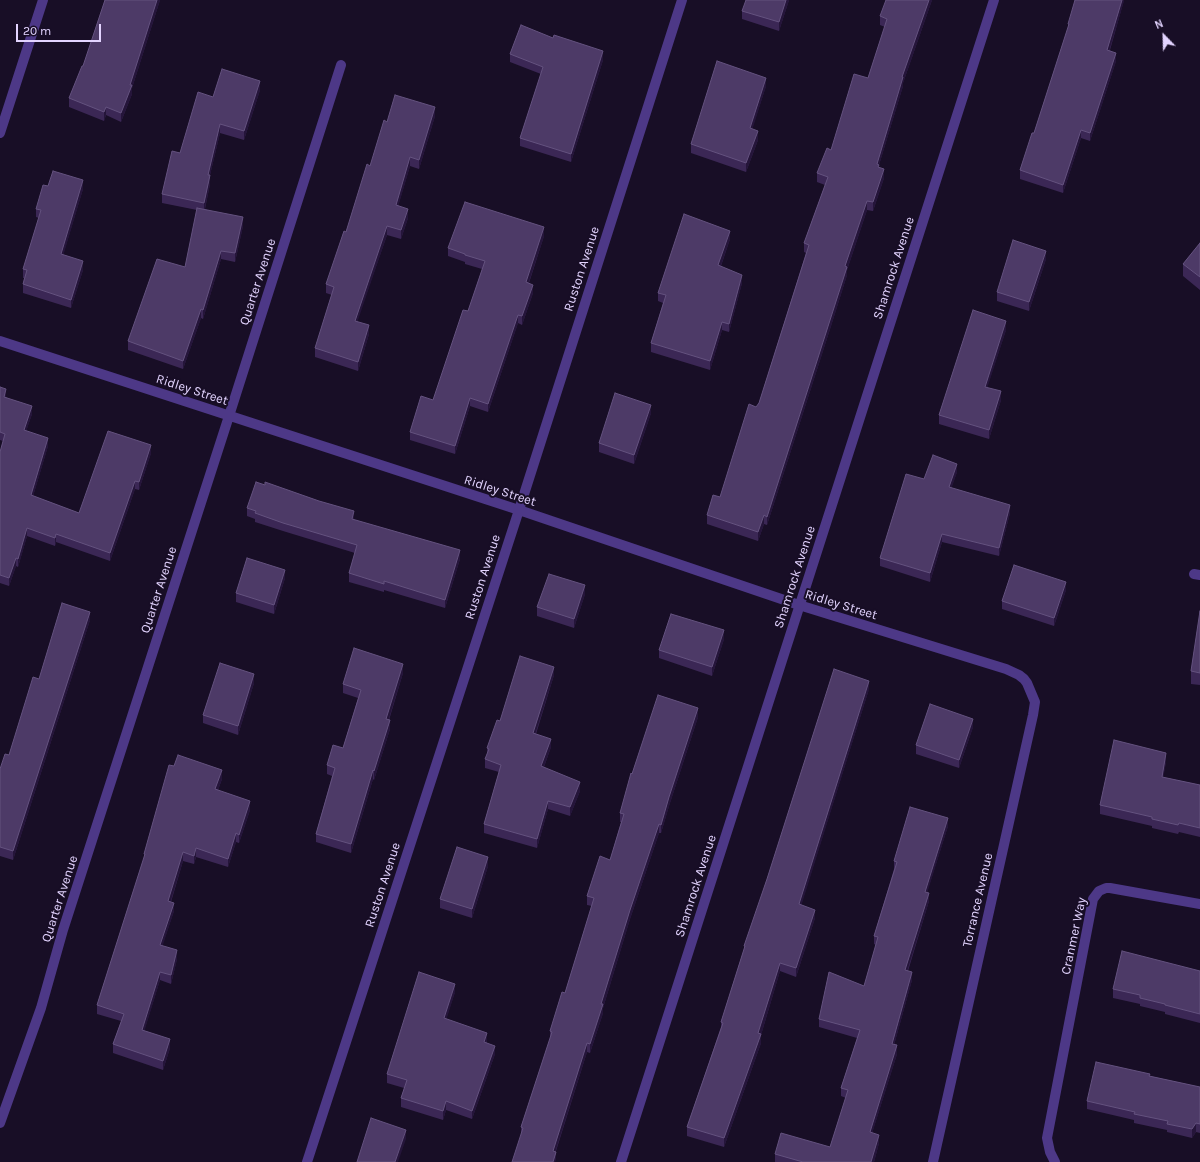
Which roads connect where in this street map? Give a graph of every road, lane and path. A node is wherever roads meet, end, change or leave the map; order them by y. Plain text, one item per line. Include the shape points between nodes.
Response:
1 (43, 0) edge
2 (682, 0) edge
3 (994, 0) edge
4 (341, 65) dead end
5 (0, 133) edge
6 (0, 341) edge
7 (229, 416) junction
8 (519, 510) junction
9 (799, 605) junction
10 (992, 665) joint
11 (1200, 904) edge
12 (0, 1123) edge
13 (307, 1162) edge
14 (621, 1162) edge
15 (933, 1162) edge
16 (1055, 1162) edge

1 - 5 street
2 - 8 street, Ruston Avenue
3 - 9 street, Shamrock Avenue
4 - 7 street, Quarter Avenue
6 - 7 street, Ridley Street
7 - 8 street, Ridley Street
7 - 12 street, Quarter Avenue via 63,930 41,1008
8 - 9 street, Ridley Street
8 - 13 street, Ruston Avenue
9 - 10 street, Ridley Street
9 - 14 street, Shamrock Avenue
10 - 15 street, Torrance Avenue via 1013,672 1024,679 1035,702
11 - 16 street, Cranmer Way via 1110,888 1102,890 1093,898 1048,1138

